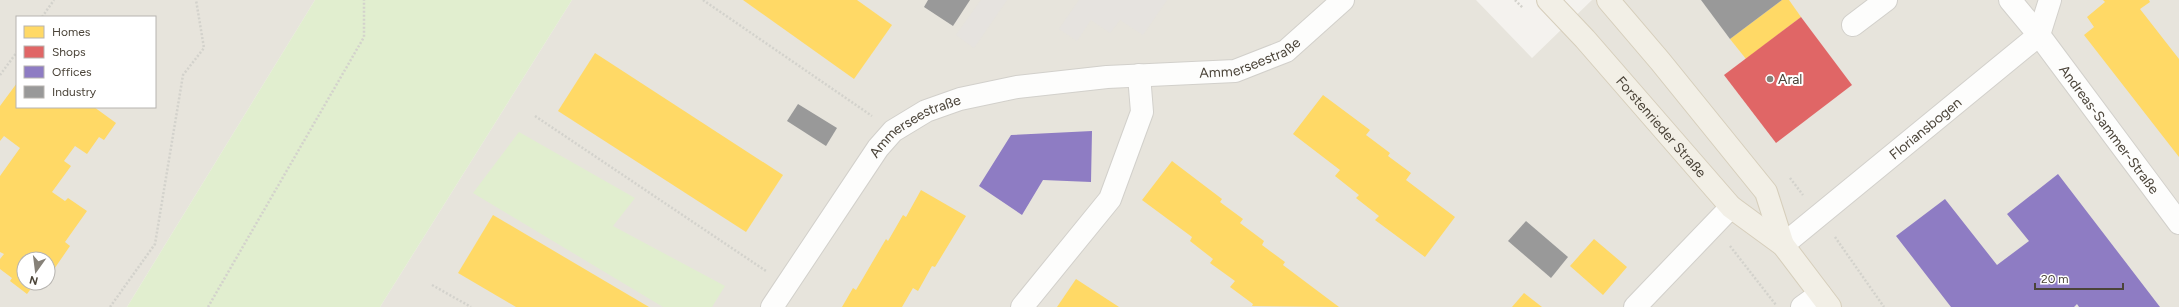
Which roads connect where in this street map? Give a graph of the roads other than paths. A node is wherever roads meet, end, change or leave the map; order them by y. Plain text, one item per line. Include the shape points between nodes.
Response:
1 (1343, 0) edge
2 (1548, 0) edge
3 (1608, 0) edge
4 (1886, 0) edge
5 (2010, 0) edge
6 (2050, 0) edge
7 (1853, 25) dead end
8 (2039, 35) junction
9 (1139, 75) junction
10 (1731, 208) junction
11 (2179, 223) edge
12 (1783, 245) junction
13 (1825, 300) edge
14 (772, 307) edge
15 (1022, 307) edge
16 (1635, 307) edge
17 (1802, 307) edge

1 - 9 street, Ammerseestraße via 1286,51 1235,71
2 - 10 main road, Forstenrieder Straße via 1585,38
3 - 12 main road, Forstenrieder Straße via 1766,192
4 - 7 street
5 - 8 street, Andreas-Sammer-Straße
6 - 8 street
8 - 11 street, Andreas-Sammer-Straße
8 - 12 street, Floriansbogen
9 - 14 street, Ammerseestraße via 1018,87 960,99 926,111 893,131 878,148
9 - 15 street via 1142,112 1110,199
10 - 12 main road, Forstenrieder Straße
10 - 16 street
12 - 13 main road, Forstenrieder Straße
13 - 17 street

